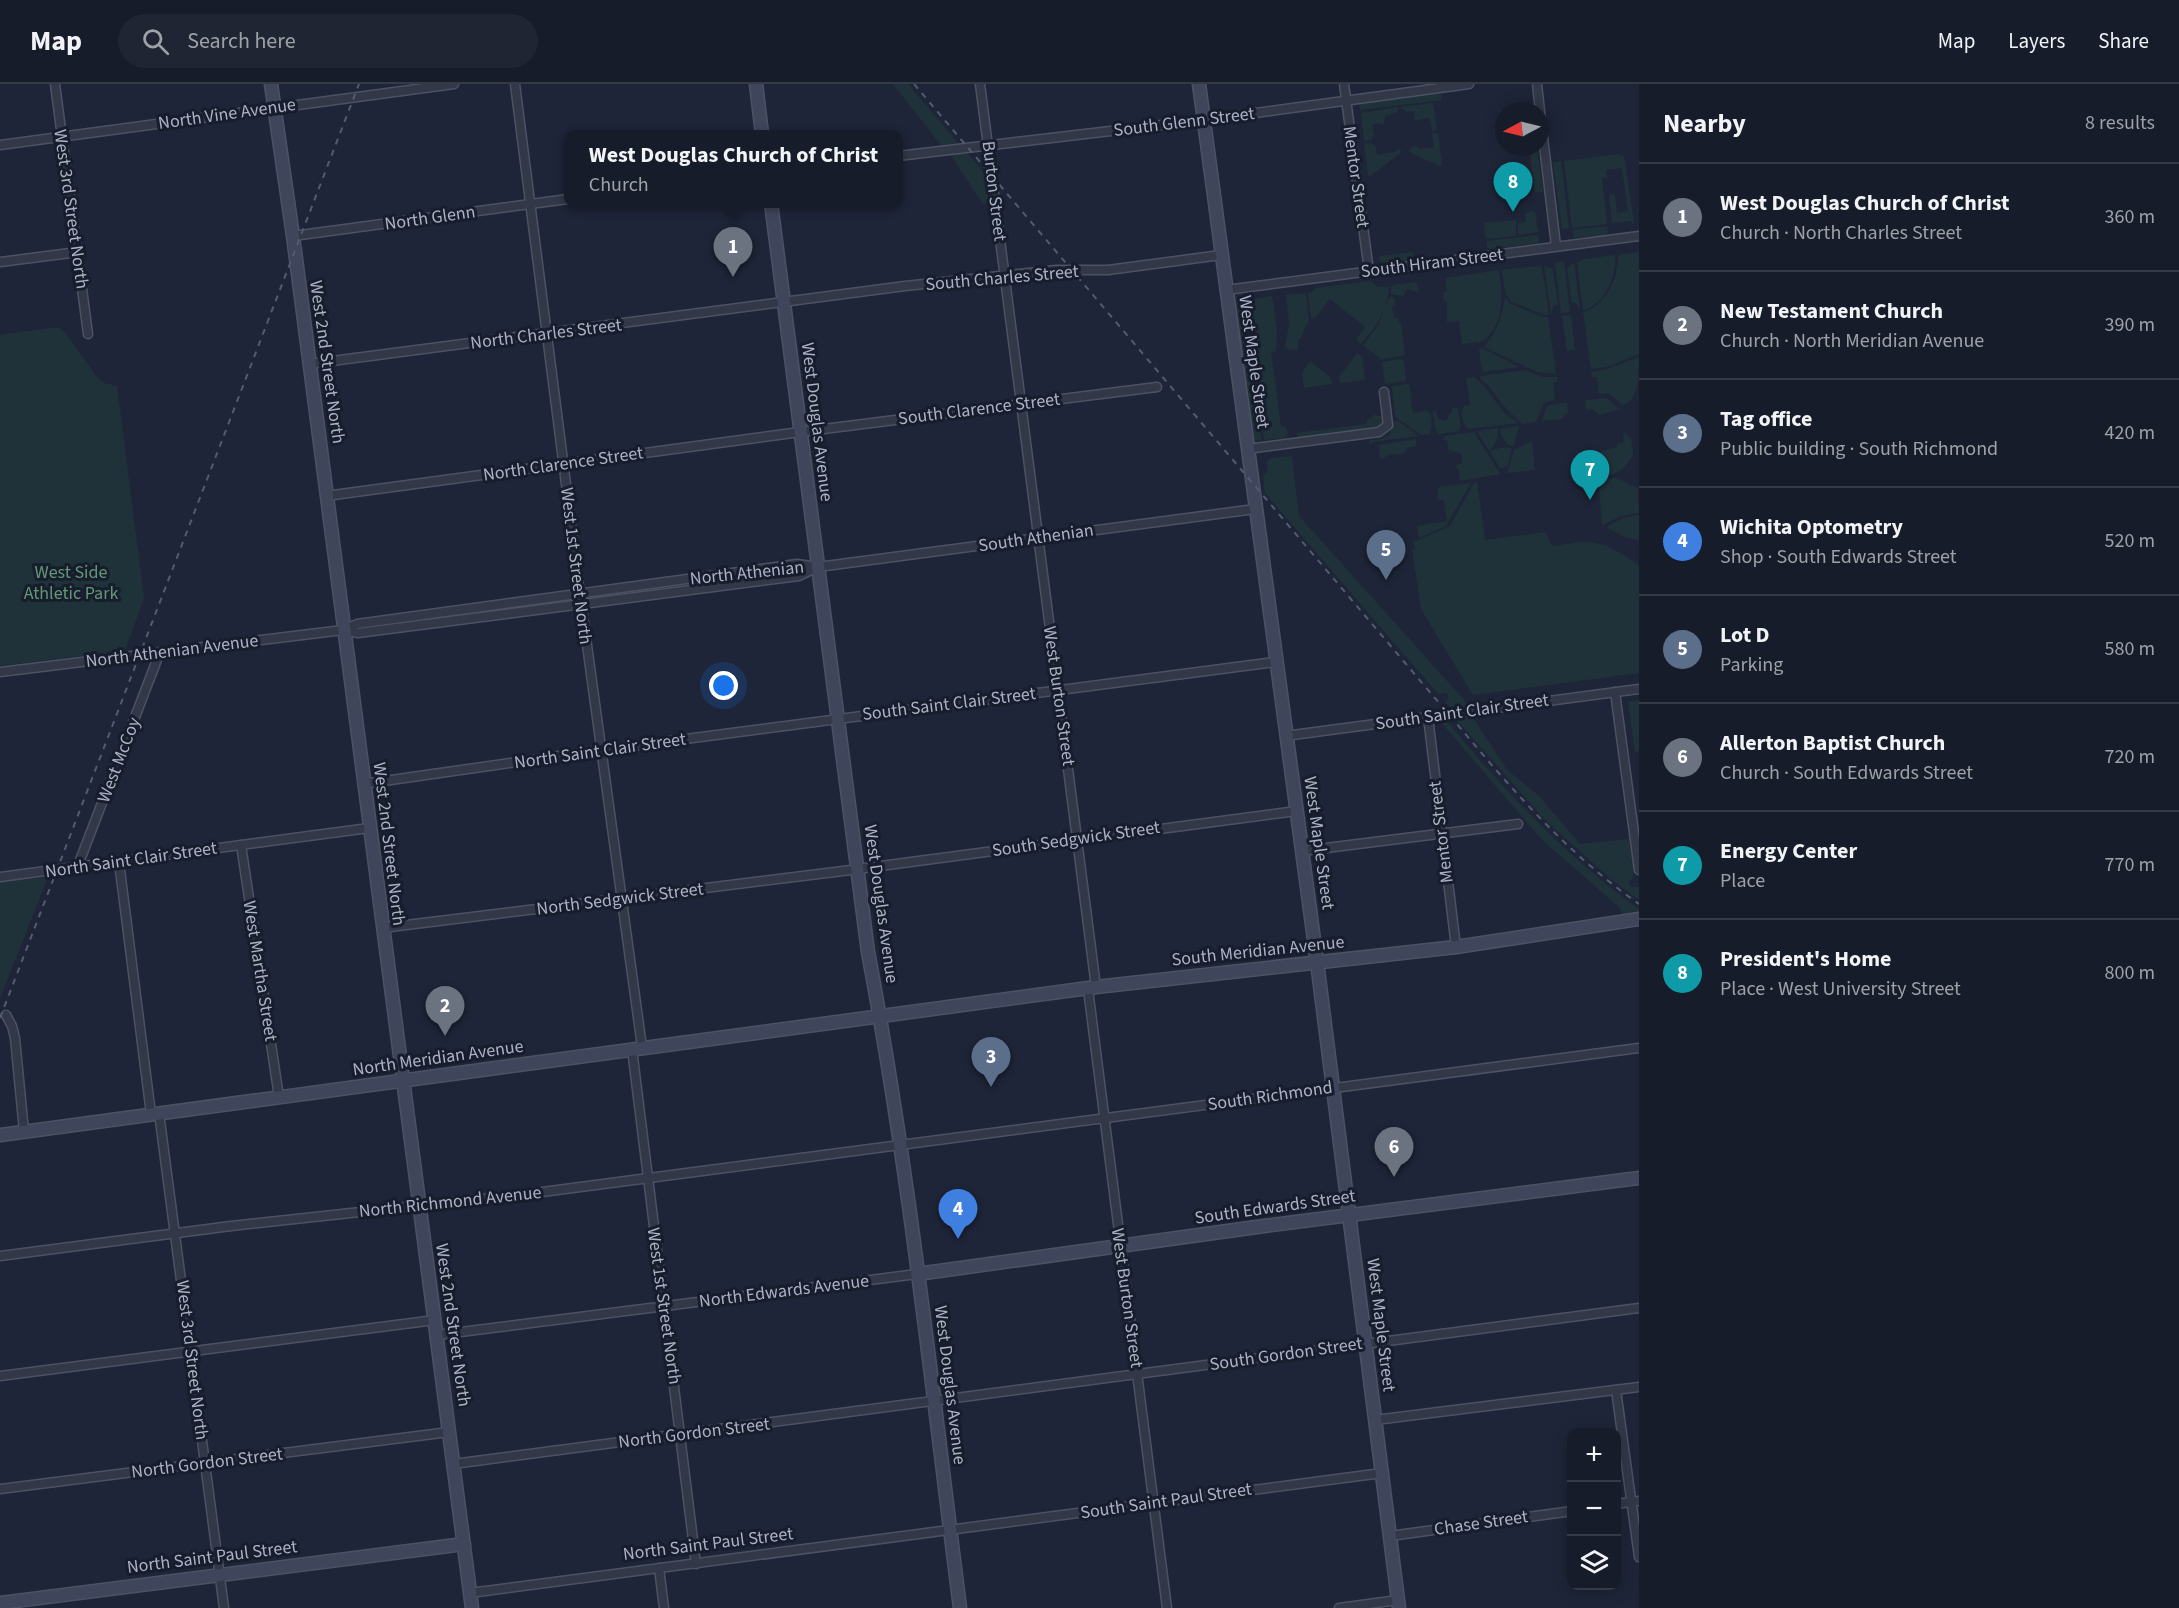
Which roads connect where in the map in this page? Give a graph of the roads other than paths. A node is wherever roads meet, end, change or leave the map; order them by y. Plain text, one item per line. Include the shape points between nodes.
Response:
1 (55, 84) edge
2 (271, 84) edge
3 (454, 84) edge
4 (515, 84) edge
5 (756, 84) edge
6 (980, 84) edge
7 (1199, 84) edge
8 (1344, 84) edge
9 (1469, 84) edge
10 (1537, 84) edge
11 (1346, 100) junction
12 (1539, 102) edge
13 (274, 108) junction
14 (1204, 120) junction
15 (761, 130) edge
16 (62, 137) junction
17 (0, 145) edge
18 (988, 146) junction
19 (903, 155) edge
20 (1545, 156) edge
21 (564, 200) edge
22 (530, 204) junction
23 (772, 208) edge
24 (293, 236) junction
25 (1639, 236) edge
26 (1556, 246) junction
27 (78, 252) junction
28 (1221, 255) junction
29 (0, 262) edge
30 (1369, 271) junction
31 (1004, 275) junction
32 (1226, 290) junction
33 (784, 303) junction
34 (88, 334) dead end
35 (546, 334) junction
36 (309, 364) junction
37 (1157, 387) dead end
38 (1384, 392) dead end
39 (1020, 404) junction
40 (800, 432) junction
41 (1247, 449) junction
42 (563, 464) junction
43 (326, 495) junction
44 (1255, 509) junction
45 (1038, 539) junction
46 (818, 567) junction
47 (580, 594) junction
48 (581, 604) junction
49 (344, 630) junction
50 (160, 652) junction
51 (1275, 662) junction
52 (0, 672) edge
53 (1639, 689) edge
54 (1058, 690) junction
55 (1615, 692) junction
56 (1428, 717) junction
57 (838, 719) junction
58 (1285, 736) junction
59 (601, 750) junction
60 (363, 784) junction
61 (1296, 811) junction
62 (1518, 824) dead end
63 (369, 828) junction
64 (1442, 834) junction
65 (1078, 839) junction
66 (241, 845) junction
67 (1302, 851) junction
68 (119, 862) junction
69 (77, 868) junction
70 (857, 869) junction
71 (1639, 870) edge
72 (0, 877) edge
73 (621, 899) junction
74 (1639, 919) edge
75 (382, 928) junction
76 (1456, 947) junction
77 (1317, 962) junction
78 (1092, 988) junction
79 (6, 1015) dead end
80 (880, 1017) junction
81 (637, 1048) junction
82 (1639, 1048) edge
83 (402, 1080) junction
84 (1333, 1088) junction
85 (279, 1097) junction
86 (155, 1113) junction
87 (1104, 1118) junction
88 (24, 1131) junction
89 (0, 1135) edge
90 (900, 1146) junction
91 (647, 1178) junction
92 (1639, 1178) edge
93 (419, 1205) junction
94 (1349, 1215) junction
95 (175, 1234) junction
96 (1120, 1246) junction
97 (0, 1256) edge
98 (917, 1274) junction
99 (664, 1306) junction
100 (1639, 1308) edge
101 (435, 1320) junction
102 (437, 1335) junction
103 (1365, 1344) junction
104 (190, 1351) junction
105 (1137, 1374) junction
106 (0, 1376) edge
107 (1639, 1387) edge
108 (1616, 1390) junction
109 (934, 1402) junction
110 (1375, 1420) junction
111 (449, 1432) junction
112 (681, 1434) junction
113 (205, 1463) junction
114 (453, 1464) junction
115 (1382, 1473) junction
116 (0, 1489) edge
117 (1635, 1502) edge
118 (1154, 1503) junction
119 (1567, 1512) edge
120 (950, 1530) junction
121 (1390, 1536) junction
122 (464, 1544) junction
123 (1639, 1557) edge
124 (696, 1564) junction
125 (658, 1569) junction
126 (219, 1574) junction
127 (470, 1593) junction
128 (0, 1603) edge
129 (1399, 1604) edge
130 (224, 1608) edge
131 (472, 1608) edge
132 (664, 1608) edge
133 (960, 1608) edge
134 (1167, 1608) edge
135 (1339, 1608) edge

1 - 16 street, West 3rd Street North
2 - 13 street, West 2nd Street North
3 - 13 street, North Vine Avenue
4 - 22 street, West 1st Street North
5 - 15 street
6 - 18 street, Burton Street
7 - 14 street, West Maple Street
8 - 11 street, Mentor Street
9 - 11 street, South Glenn Street
10 - 12 street
11 - 14 street, South Glenn Street
11 - 30 street, Mentor Street
13 - 16 street, North Vine Avenue
13 - 24 street, West 2nd Street North
14 - 18 street, South Glenn Street
14 - 28 street, West Maple Street
16 - 17 street, North Vine Avenue
16 - 27 street, West 3rd Street North
18 - 19 street, South Glenn Street
18 - 31 street, Burton Street
20 - 26 street
21 - 22 street, North Glenn
22 - 24 street, North Glenn
22 - 35 street, West 1st Street North
23 - 33 street, West Douglas Avenue
24 - 36 street, West 2nd Street North
25 - 26 street, South Hiram Street
26 - 30 street, South Hiram Street
27 - 29 street
27 - 34 street, West 3rd Street North
28 - 31 street, South Charles Street via 1108,270
28 - 32 street, West Maple Street
30 - 32 street, South Hiram Street
31 - 33 street, South Charles Street
31 - 39 street, Burton Street
32 - 41 street, West Maple Street
33 - 35 street, North Charles Street
33 - 40 street, West Douglas Avenue
35 - 36 street, North Charles Street
35 - 42 street, West 1st Street North
36 - 43 street, West 2nd Street North
37 - 39 street, South Clarence Street
38 - 41 street via 1388,425 1379,432
39 - 40 street, South Clarence Street
39 - 45 street, West Burton Street
40 - 42 street, North Clarence Street
40 - 46 street, West Douglas Avenue
41 - 44 street, West Maple Street
42 - 43 street, North Clarence Street
42 - 47 street, West 1st Street North
43 - 49 street, West 2nd Street North
44 - 45 street, South Athenian
44 - 51 street, West Maple Street
45 - 46 street, South Athenian
45 - 54 street, West Burton Street
46 - 47 street, North Athenian via 796,564
46 - 48 street, North Athenian via 799,576
46 - 57 street, West Douglas Avenue
47 - 48 street, West 1st Street North
47 - 49 street, North Athenian via 357,624
48 - 49 street, North Athenian via 358,633
48 - 59 street, West 1st Street North
49 - 50 street, North Athenian Avenue
49 - 60 street, West 2nd Street North
50 - 52 street, North Athenian Avenue
50 - 69 street, West McCoy
51 - 54 street, South Saint Clair Street
51 - 58 street, West Maple Street
53 - 55 street, South Saint Clair Street
54 - 57 street, South Saint Clair Street
54 - 65 street, West Burton Street
55 - 56 street, South Saint Clair Street
55 - 71 street
56 - 58 street, South Saint Clair Street
56 - 64 street, Mentor Street
57 - 59 street, North Saint Clair Street
57 - 70 street, West Douglas Avenue
58 - 61 street, West Maple Street
59 - 60 street, North Saint Clair Street
59 - 73 street, West 1st Street North
60 - 63 street, West 2nd Street North
61 - 65 street, South Sedgwick Street
61 - 67 street, West Maple Street
62 - 64 street
63 - 66 street, North Saint Clair Street
63 - 75 street, West 2nd Street North
64 - 67 street
64 - 76 street, Mentor Street
65 - 70 street, South Sedgwick Street
65 - 78 street, West Burton Street
66 - 68 street, North Saint Clair Street
66 - 85 street, West Martha Street
67 - 77 street, West Maple Street
68 - 69 street, North Saint Clair Street
68 - 86 street, West 3rd Street North
69 - 72 street, North Saint Clair Street
70 - 73 street, North Sedgwick Street
70 - 80 street, West Douglas Avenue
73 - 75 street, North Sedgwick Street
73 - 81 street, West 1st Street North
74 - 76 street, South Meridian Avenue
75 - 83 street, West 2nd Street North
76 - 77 street, South Meridian Avenue
77 - 78 street, South Meridian Avenue
77 - 84 street, West Maple Street
78 - 80 street, South Meridian Avenue
78 - 87 street, West Burton Street
79 - 88 street via 15,1038
80 - 81 street, North Meridian Avenue
80 - 90 street, West Douglas Avenue
81 - 83 street, North Meridian Avenue
81 - 91 street, West 1st Street North
82 - 84 street, South Richmond
83 - 85 street, North Meridian Avenue
83 - 93 street, West 2nd Street North
84 - 87 street, South Richmond
84 - 94 street, West Maple Street
85 - 86 street, North Meridian Avenue
86 - 88 street, North Meridian Avenue
86 - 95 street, West 3rd Street North
87 - 90 street, South Richmond
87 - 96 street, West Burton Street
88 - 89 street, North Meridian Avenue
90 - 91 street, North Richmond Avenue
90 - 98 street, West Douglas Avenue
91 - 93 street, North Richmond Avenue
91 - 99 street, West 1st Street North
92 - 94 street, South Edwards Street
93 - 95 street, North Richmond Avenue
93 - 101 street, West 2nd Street North
94 - 96 street, South Edwards Street
94 - 103 street, West Maple Street
95 - 97 street, North Richmond Avenue
95 - 104 street, West 3rd Street North
96 - 98 street, South Edwards Street
96 - 105 street, West Burton Street
98 - 99 street, North Edwards Avenue
98 - 109 street, West Douglas Avenue
99 - 102 street, North Edwards Avenue
99 - 112 street, West 1st Street North
100 - 103 street, South Gordon Street
101 - 102 street, West 2nd Street North
101 - 104 street
102 - 111 street, West 2nd Street North
103 - 105 street, South Gordon Street
103 - 110 street, West Maple Street
104 - 106 street
104 - 113 street, West 3rd Street North
105 - 109 street, South Gordon Street
105 - 118 street, West Burton Street
107 - 108 street
108 - 110 street
108 - 117 street
109 - 112 street, North Gordon Street
109 - 120 street, West Douglas Avenue
110 - 115 street, West Maple Street
111 - 113 street, North Gordon Street
111 - 114 street, West 2nd Street North
112 - 114 street, North Gordon Street
112 - 124 street, West 1st Street North
113 - 116 street, North Gordon Street
113 - 126 street, West 3rd Street North
114 - 122 street, West 2nd Street North
115 - 118 street, South Saint Paul Street
115 - 121 street, West Maple Street
117 - 123 street
118 - 120 street, South Saint Paul Street
118 - 134 street, West Burton Street
119 - 121 street, Chase Street
120 - 124 street, North Saint Paul Street
120 - 133 street, West Douglas Avenue
121 - 129 street, West Maple Street
122 - 126 street, North Saint Paul Street
122 - 127 street, West 2nd Street North
124 - 125 street, North Saint Paul Street
125 - 127 street, North Saint Paul Street
125 - 132 street
126 - 128 street, North Saint Paul Street
126 - 130 street, West 3rd Street North
127 - 131 street, West 2nd Street North
129 - 135 street

